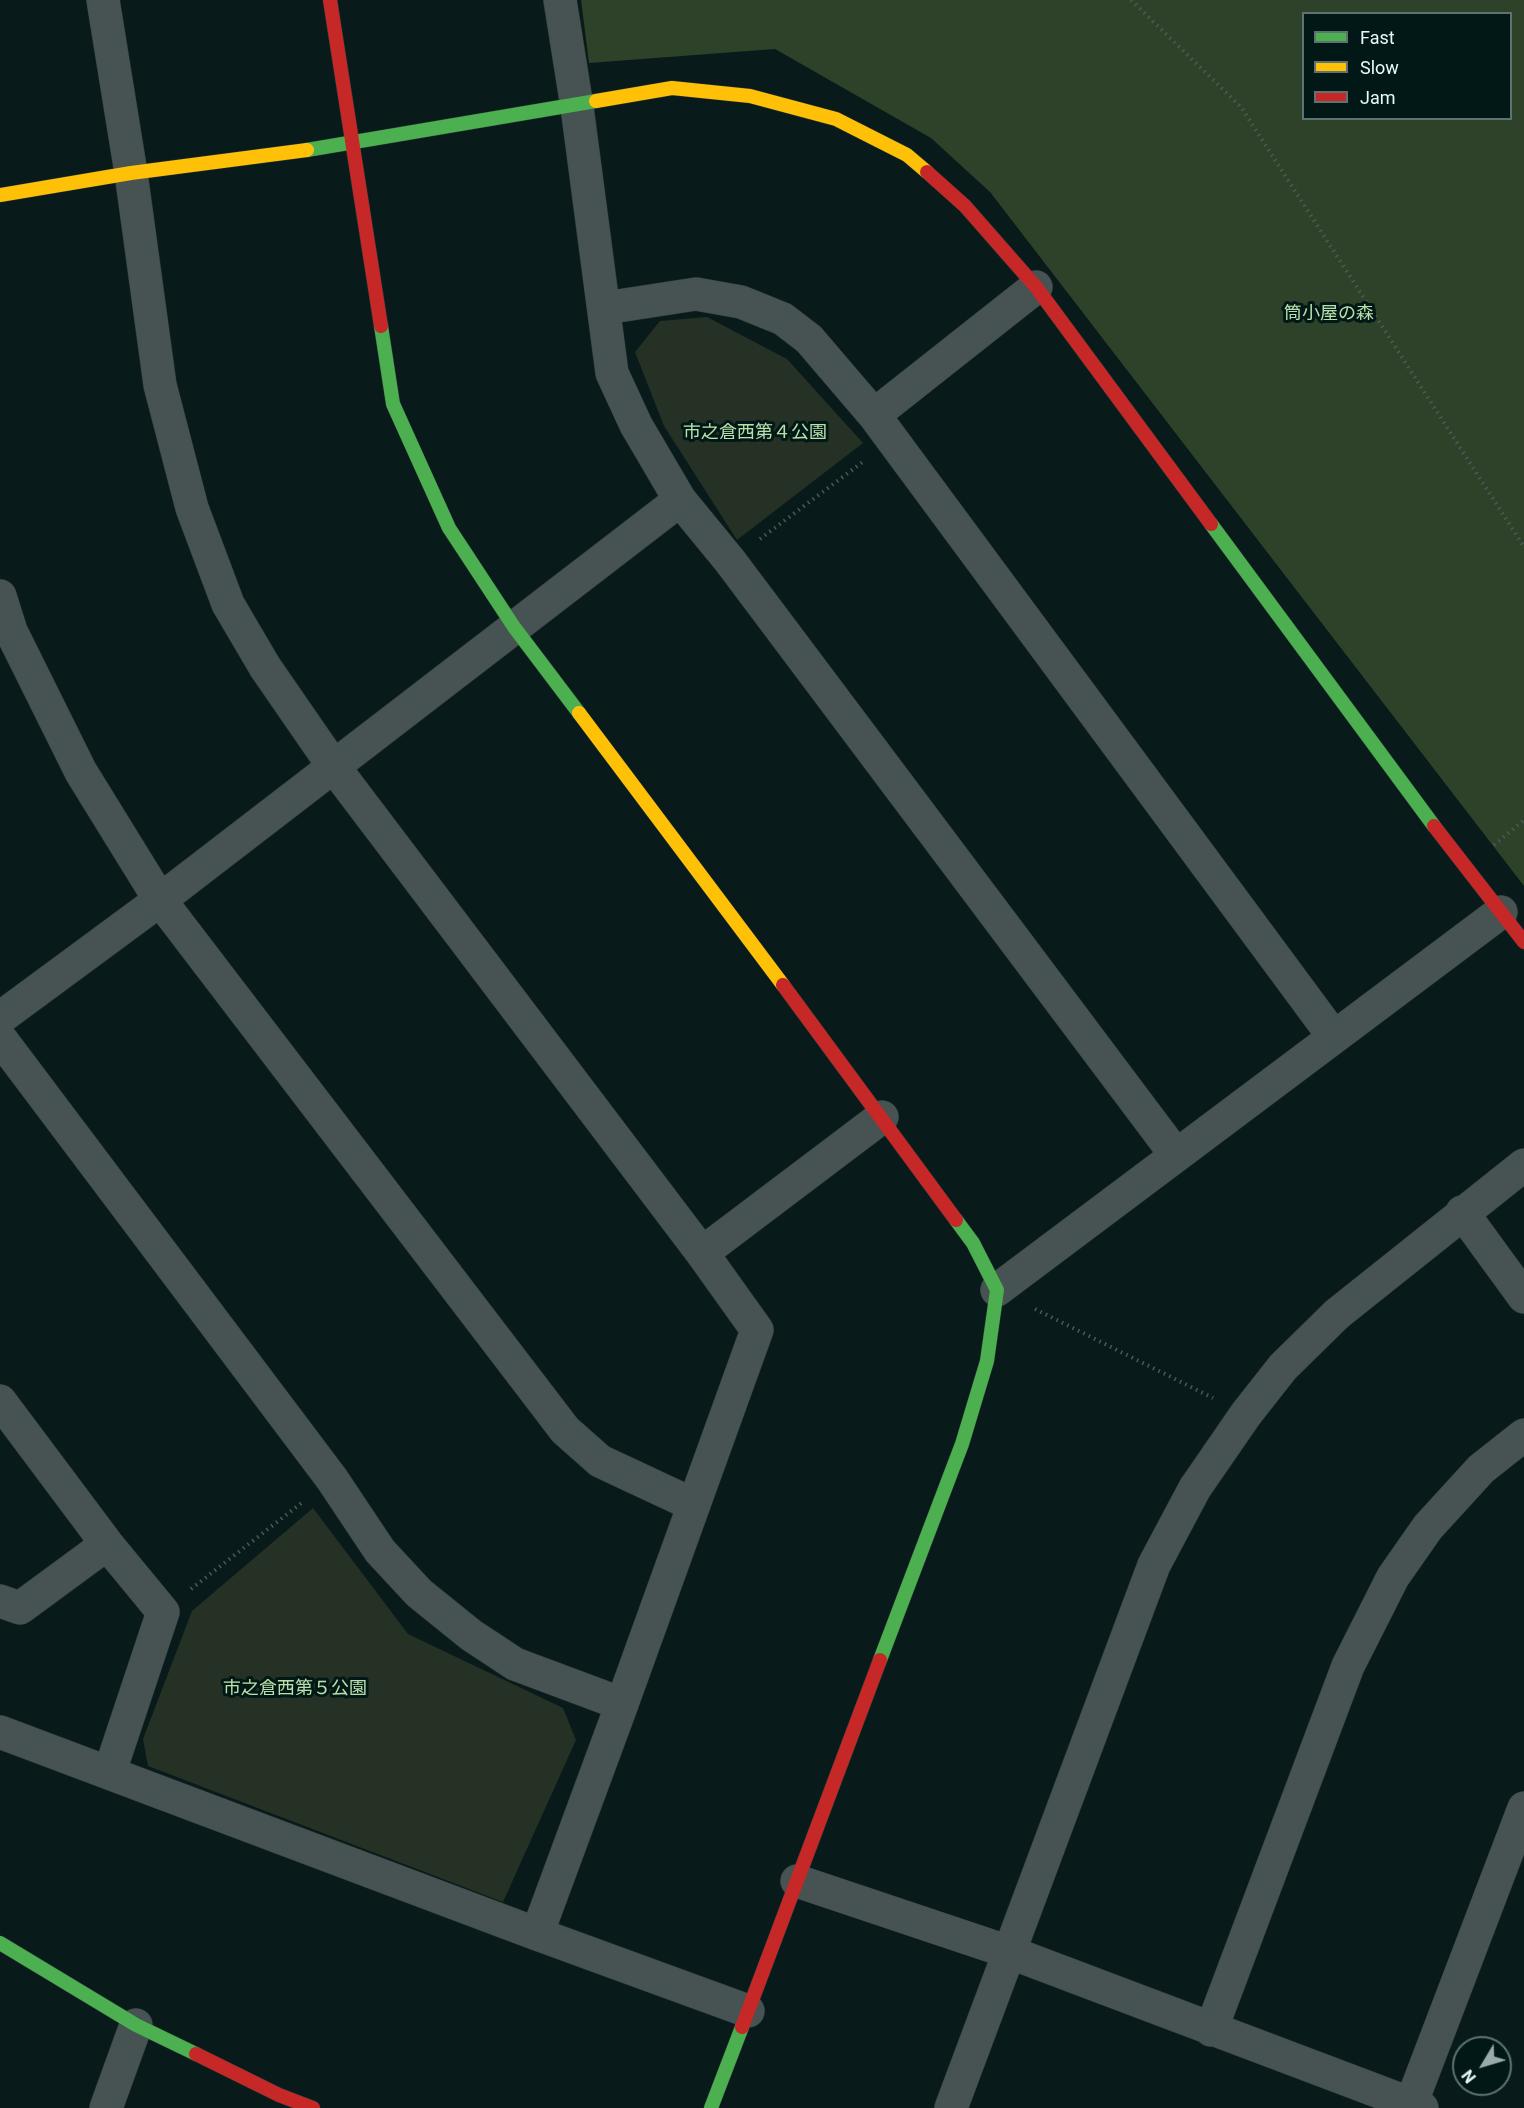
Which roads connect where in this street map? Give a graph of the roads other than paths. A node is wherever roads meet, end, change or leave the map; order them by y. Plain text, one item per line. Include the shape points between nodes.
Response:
1 (103, 0) edge
2 (330, 0) edge
3 (560, 0) edge
4 (577, 107) junction
5 (353, 144) junction
6 (131, 173) junction
7 (0, 195) edge
8 (1036, 288) junction
9 (605, 308) junction
10 (883, 427) junction
11 (680, 500) junction
12 (0, 596) edge
13 (514, 627) junction
14 (334, 767) junction
15 (159, 900) junction
16 (1501, 912) junction
17 (1524, 942) edge
18 (0, 1018) edge
19 (1334, 1037) junction
20 (0, 1038) edge
21 (882, 1117) junction
22 (1176, 1155) junction
23 (1524, 1165) edge
24 (1462, 1212) junction
25 (702, 1253) junction
26 (996, 1290) junction
27 (1524, 1298) edge
28 (0, 1401) edge
29 (1524, 1435) edge
30 (694, 1505) junction
31 (107, 1544) junction
32 (0, 1600) edge
33 (622, 1704) junction
34 (0, 1732) edge
35 (110, 1772) junction
36 (1524, 1808) edge
37 (796, 1881) junction
38 (537, 1934) junction
39 (0, 1943) edge
40 (1009, 1952) junction
41 (747, 2011) junction
42 (136, 2025) junction
43 (1211, 2030) junction
44 (1417, 2106) edge
45 (106, 2108) edge
46 (313, 2108) edge
47 (711, 2108) edge
48 (951, 2108) edge

1 - 6 street
2 - 5 street
3 - 4 street
4 - 5 street
4 - 8 street via 672,88 750,96 836,119 907,155 965,206
4 - 9 street
5 - 6 street
5 - 13 street via 393,404 448,528
6 - 7 street
6 - 14 street via 160,385 192,507 228,604 265,667
8 - 10 street
8 - 16 street
9 - 10 street via 696,294 741,302 783,319 809,339
9 - 11 street via 612,374 636,425
10 - 19 street
11 - 13 street
11 - 22 street via 730,561
12 - 15 street via 11,631 81,772
13 - 14 street
13 - 21 street
14 - 15 street
14 - 25 street
15 - 18 street
15 - 30 street via 565,1430 600,1461
16 - 17 street
16 - 19 street
19 - 22 street
20 - 33 street via 332,1479 380,1551 419,1593 515,1664
21 - 25 street
21 - 26 street via 973,1243
22 - 26 street
23 - 24 street
24 - 27 street
24 - 40 street via 1337,1314 1283,1366 1195,1488 1155,1565
25 - 30 street via 757,1330
26 - 37 street via 987,1361 962,1444
28 - 31 street
29 - 43 street via 1474,1477 1428,1527 1393,1577 1348,1666
30 - 33 street
31 - 32 street via 20,1608
31 - 35 street via 163,1612
33 - 38 street
34 - 35 street
35 - 38 street
36 - 44 street
37 - 40 street
37 - 41 street
38 - 41 street
39 - 42 street
40 - 43 street
40 - 48 street
41 - 47 street
42 - 45 street
42 - 46 street
43 - 44 street

